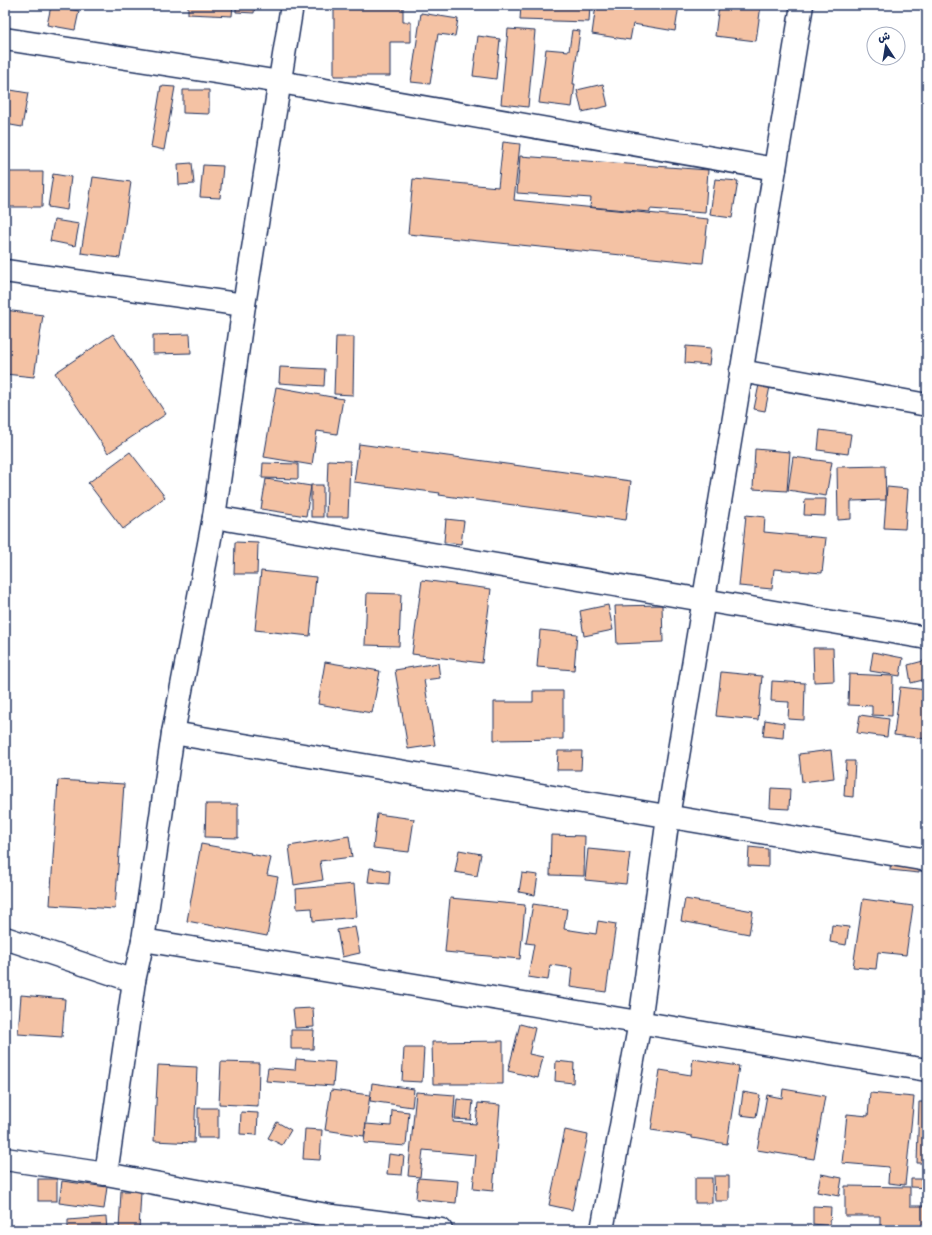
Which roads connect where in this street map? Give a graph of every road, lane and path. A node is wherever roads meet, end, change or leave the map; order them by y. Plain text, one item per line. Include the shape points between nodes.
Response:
1 (292, 5) edge
2 (802, 5) edge
3 (5, 39) edge
4 (280, 82) junction
5 (775, 169) junction
6 (5, 271) edge
7 (244, 305) junction
8 (741, 371) junction
9 (927, 405) edge
10 (214, 517) junction
11 (704, 601) junction
12 (927, 638) edge
13 (173, 733) junction
14 (668, 817) junction
15 (927, 860) edge
16 (5, 938) edge
17 (143, 940) junction
18 (134, 981) junction
19 (640, 1022) junction
20 (927, 1070) edge
21 (5, 1159) edge
22 (106, 1174) junction
23 (331, 1223) edge
24 (441, 1230) edge
25 (602, 1230) edge

1 - 4 street
2 - 5 street
3 - 4 street
4 - 5 street
4 - 7 street
5 - 8 street
6 - 7 street
7 - 10 street
8 - 9 street
8 - 11 street
10 - 11 street
10 - 13 street
11 - 12 street
11 - 14 street
13 - 14 street
13 - 17 street
14 - 15 street
14 - 19 street
16 - 18 street
17 - 18 street
17 - 19 street
18 - 22 street
19 - 20 street
19 - 25 street
21 - 22 street
22 - 23 street
23 - 24 street

